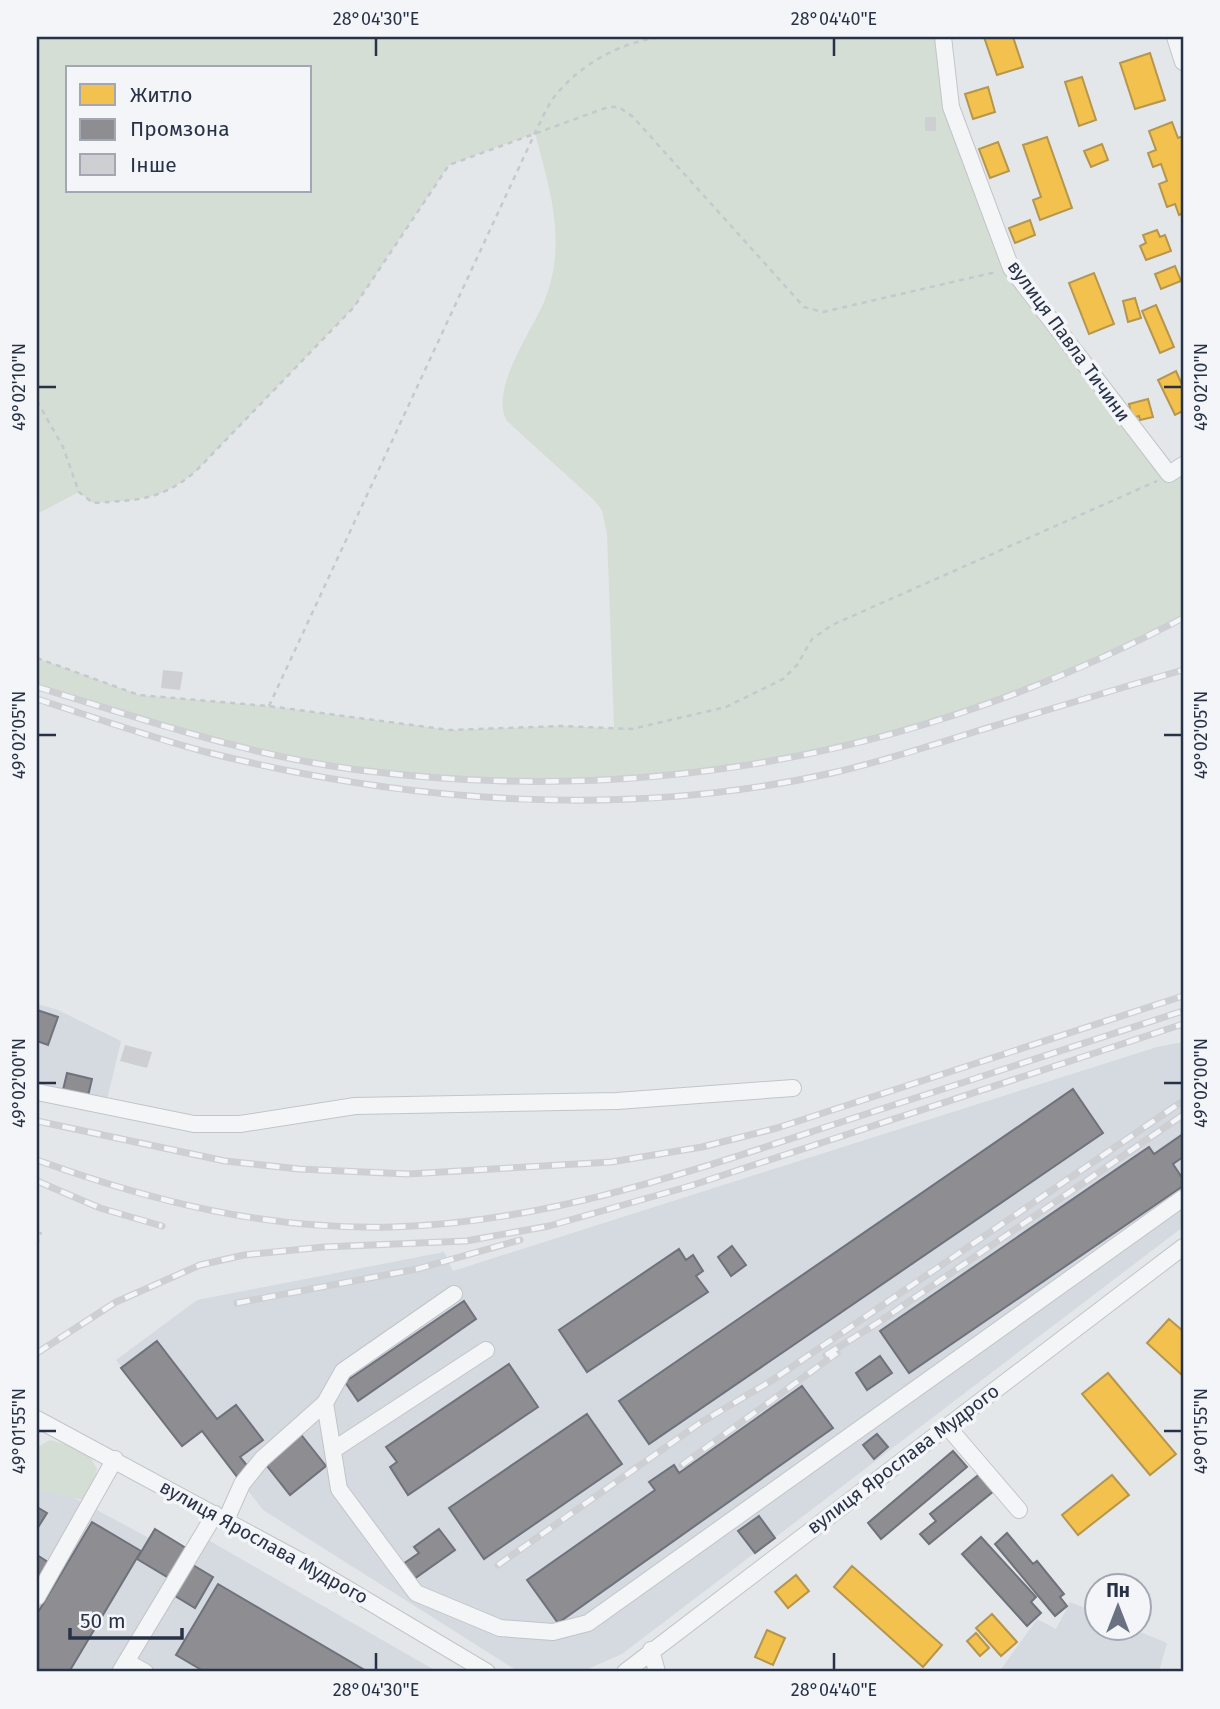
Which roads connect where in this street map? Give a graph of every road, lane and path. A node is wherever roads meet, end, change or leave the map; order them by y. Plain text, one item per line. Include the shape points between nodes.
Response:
1 (661, 37) edge
2 (943, 37) edge
3 (1175, 37) edge
4 (1183, 62) edge
5 (535, 133) junction
6 (1011, 268) junction
7 (37, 401) edge
8 (1176, 470) edge
9 (37, 659) edge
10 (268, 706) junction
11 (793, 1088) dead end
12 (37, 1092) edge
13 (1183, 1198) edge
14 (41, 1232) dead end
15 (37, 1244) edge
16 (1183, 1247) edge
17 (453, 1294) dead end
18 (486, 1350) dead end
19 (325, 1403) junction
20 (37, 1419) edge
21 (947, 1426) junction
22 (333, 1450) junction
23 (116, 1460) junction
24 (1019, 1510) dead end
25 (221, 1517) junction
26 (37, 1597) edge
27 (650, 1650) junction
28 (123, 1667) edge
29 (145, 1672) edge
30 (487, 1672) edge
31 (625, 1672) edge
32 (657, 1672) edge

1 - 5 path via 629,44 588,65 558,91
2 - 6 street, вулиця Павла Тичини via 951,107
3 - 4 street
5 - 6 path via 599,108 626,110 813,312
5 - 7 path via 449,165 354,307 195,472 173,489 142,500 87,500 79,492 63,447
5 - 10 path
6 - 8 street, вулиця Павла Тичини
8 - 10 path via 832,625 812,639 783,679 726,707 694,716 632,729 450,730
9 - 10 path via 125,693
11 - 12 street via 617,1101 355,1106 240,1124 194,1124
13 - 22 street via 588,1623 553,1632 500,1628 416,1593 339,1489
14 - 15 path
16 - 21 street, вулиця Ярослава Мудрого
17 - 19 street via 343,1371
18 - 22 street
19 - 22 street
19 - 25 street via 262,1459
20 - 23 street, вулиця Ярослава Мудрого
21 - 24 street
21 - 27 street, вулиця Ярослава Мудрого
23 - 25 street, вулиця Ярослава Мудрого
23 - 26 street
25 - 28 street
25 - 30 street, вулиця Ярослава Мудрого
27 - 31 street, вулиця Ярослава Мудрого
27 - 32 street
28 - 29 street

